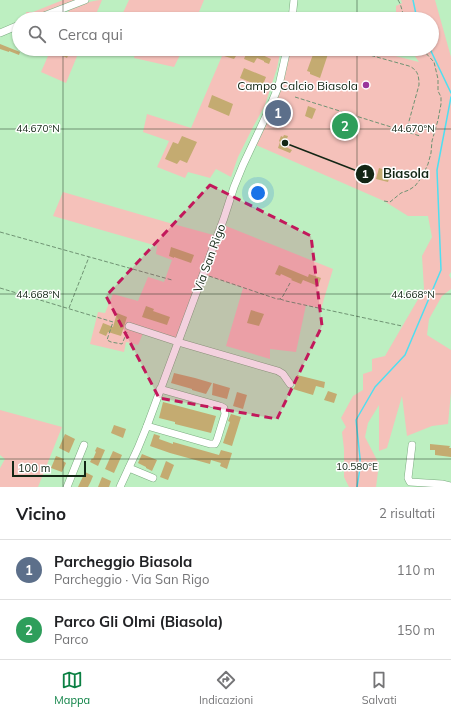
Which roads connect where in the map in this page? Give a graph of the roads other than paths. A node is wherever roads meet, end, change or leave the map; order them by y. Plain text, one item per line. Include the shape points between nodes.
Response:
1 (85, 0) edge
2 (294, 0) edge
3 (54, 12) edge
4 (293, 12) edge
5 (12, 28) edge
6 (0, 33) edge
7 (286, 56) edge
8 (129, 326) road end
9 (178, 342) junction
10 (290, 384) dead end
11 (160, 389) junction
12 (146, 426) junction
13 (84, 445) dead end
14 (412, 445) dead end
15 (129, 468) junction
16 (154, 478) dead end
17 (451, 486) edge
18 (67, 487) edge
19 (120, 487) edge

1 - 3 street
2 - 4 street
5 - 6 street
7 - 9 street, Via San Rigo via 279,85 239,174
8 - 9 street
9 - 10 street via 278,371
9 - 11 street, Via San Rigo
11 - 12 street, Via San Rigo
11 - 12 street via 224,408 225,414 218,440 215,444 210,444
12 - 15 street, Via San Rigo
13 - 18 street
14 - 17 street via 408,478 410,482
15 - 16 street
15 - 19 street, Via San Rigo

